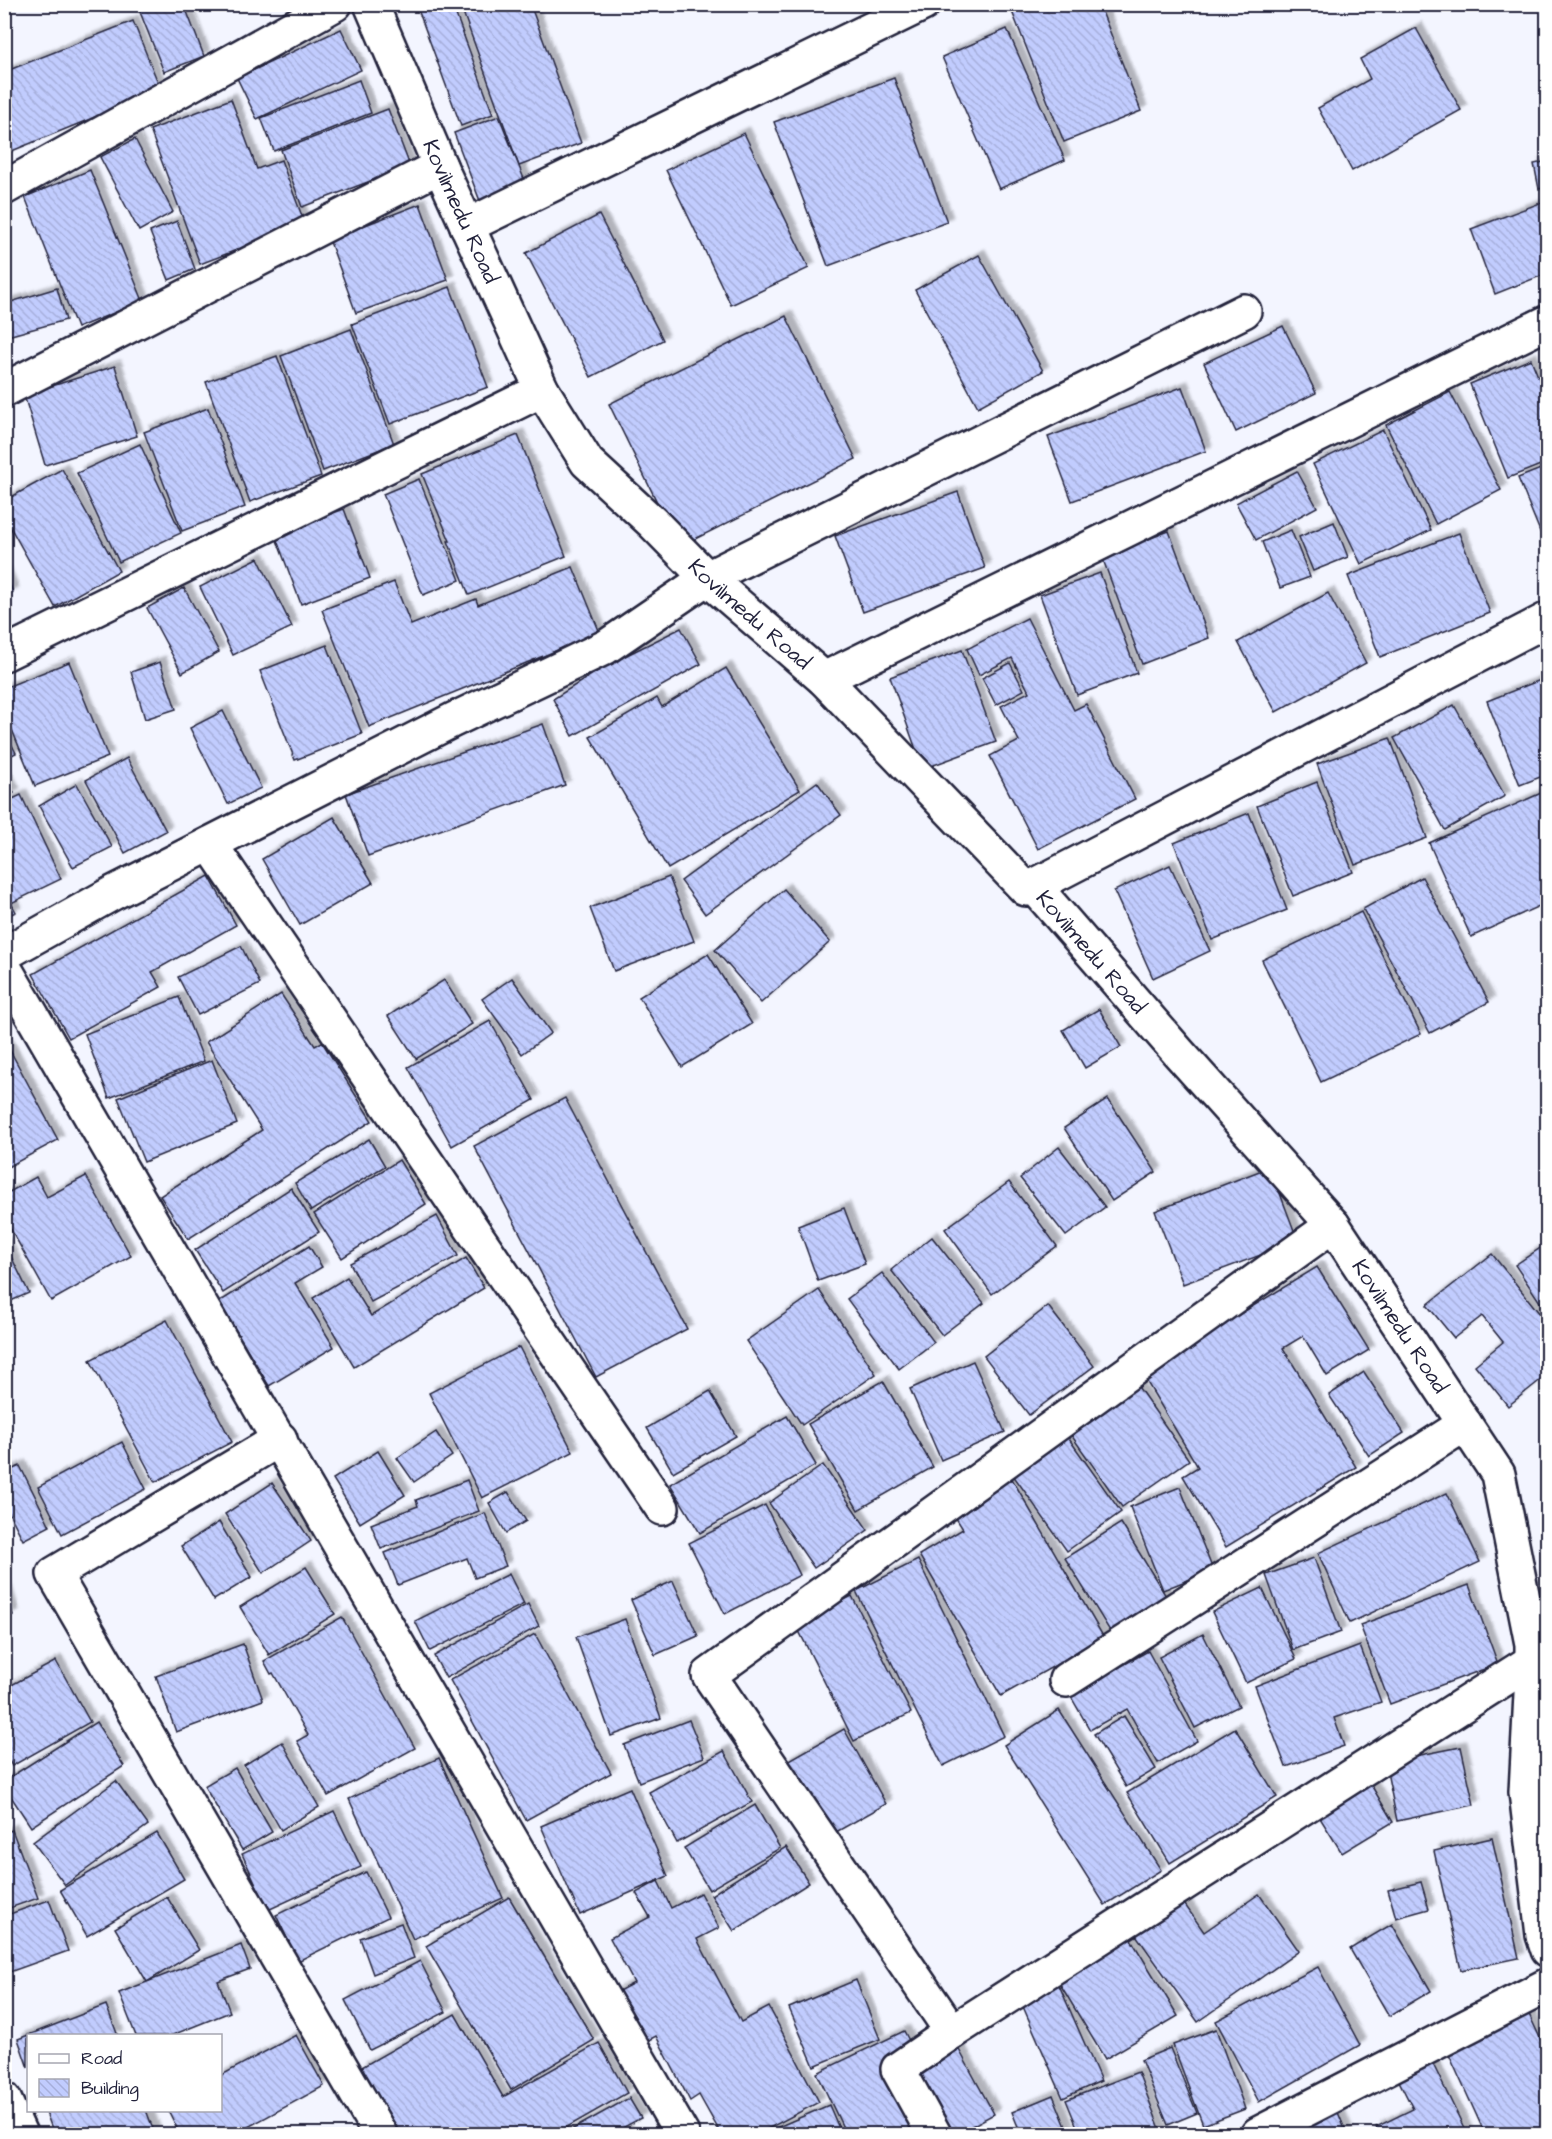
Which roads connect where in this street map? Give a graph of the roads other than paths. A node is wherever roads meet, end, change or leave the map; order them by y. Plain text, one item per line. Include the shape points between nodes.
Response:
1 (335, 4) edge
2 (371, 4) edge
3 (923, 4) edge
4 (440, 166) junction
5 (4, 188) edge
6 (467, 226) junction
7 (1244, 311) dead end
8 (1548, 322) edge
9 (4, 390) edge
10 (542, 390) junction
11 (707, 578) junction
12 (1548, 619) edge
13 (4, 654) edge
14 (824, 679) junction
15 (210, 844) junction
16 (1034, 886) junction
17 (4, 954) edge
18 (4, 967) edge
19 (1333, 1225) junction
20 (1465, 1424) junction
21 (280, 1439) junction
22 (662, 1508) dead end
23 (1537, 1666) edge
24 (1066, 1680) dead end
25 (1548, 1950) edge
26 (1548, 1985) edge
27 (952, 2032) junction
28 (4, 2099) edge
29 (20, 2134) edge
30 (380, 2134) edge
31 (682, 2134) edge
32 (934, 2134) edge
33 (1258, 2134) edge

1 - 5 street
2 - 4 street, Kovilmedu Road
3 - 6 street
4 - 6 street, Kovilmedu Road
4 - 9 street
6 - 10 street, Kovilmedu Road
7 - 11 street
8 - 14 street
10 - 11 street, Kovilmedu Road via 587,462
10 - 13 street
11 - 14 street, Kovilmedu Road
11 - 15 street via 606,647
12 - 16 street
14 - 16 street, Kovilmedu Road via 1026,889
15 - 17 street
15 - 22 street
16 - 19 street, Kovilmedu Road
18 - 21 street
19 - 20 street, Kovilmedu Road
19 - 27 street via 709,1675
20 - 23 street, Kovilmedu Road via 1498,1474
20 - 24 street
21 - 30 street via 54,1574
21 - 31 street
23 - 25 street, Kovilmedu Road via 1526,1792
23 - 27 street
26 - 33 street
27 - 32 street via 898,2070
28 - 29 street

